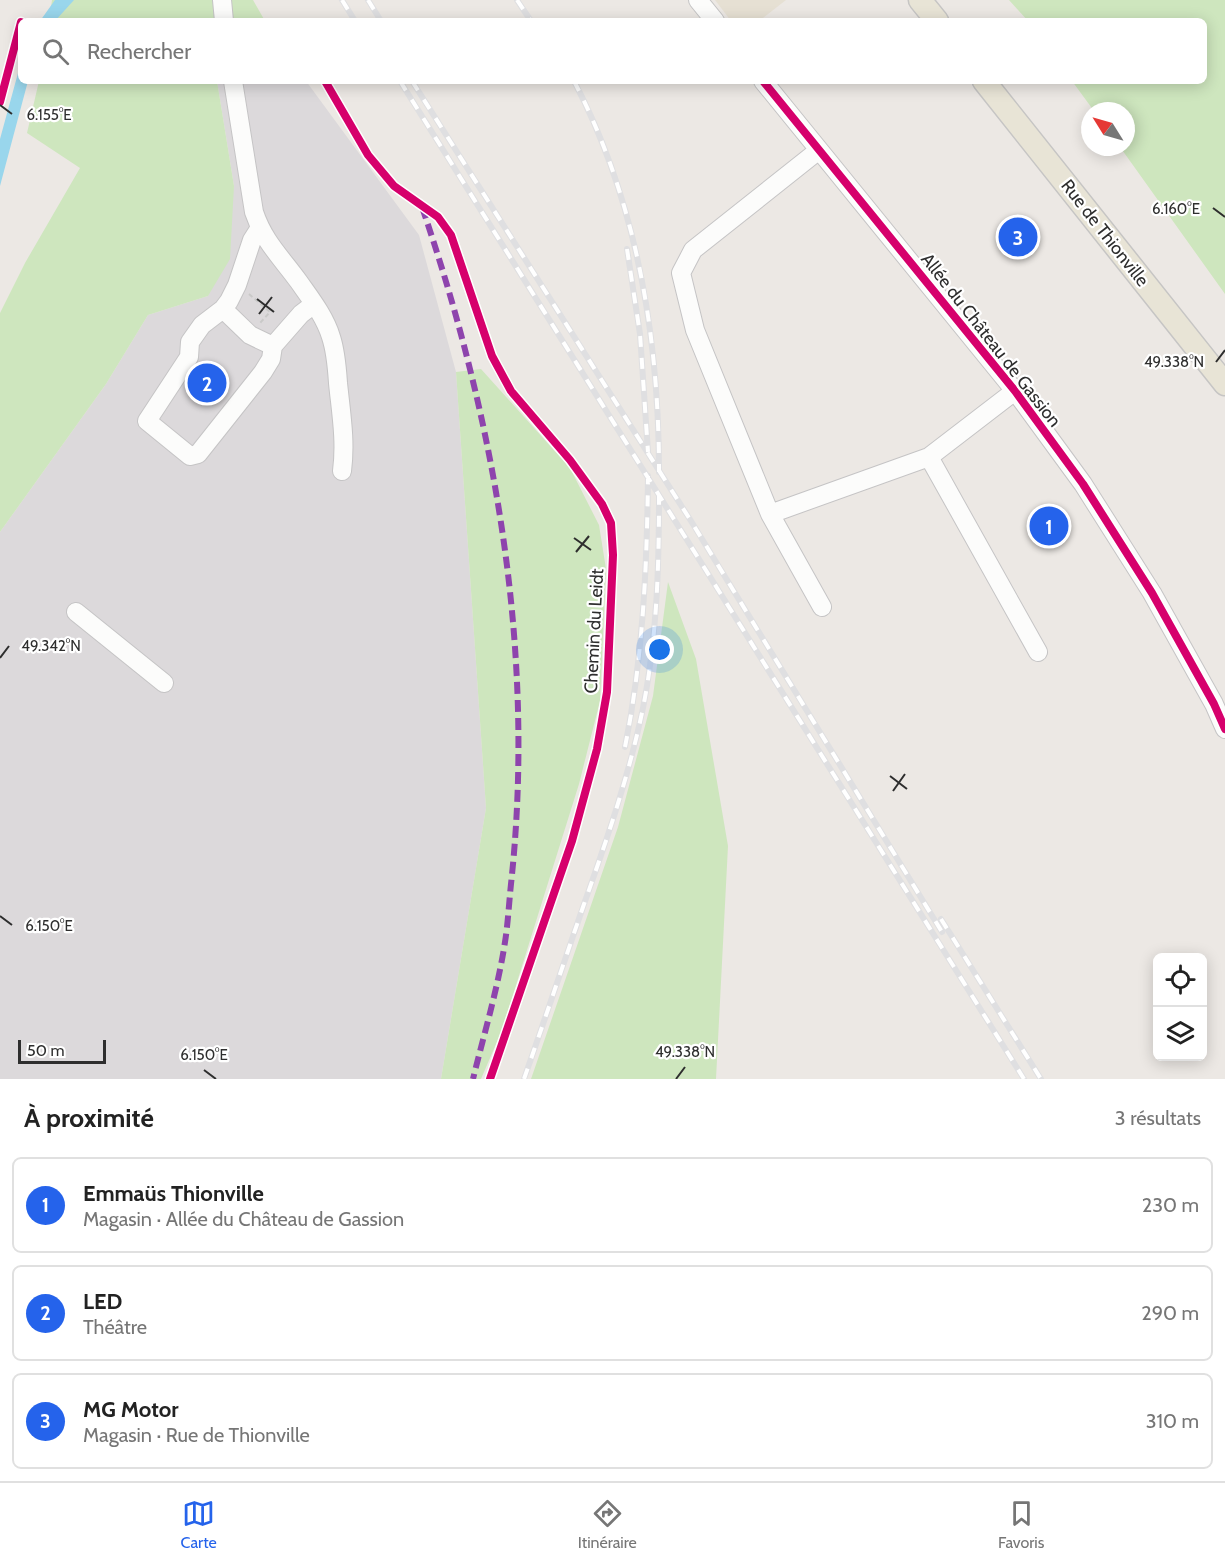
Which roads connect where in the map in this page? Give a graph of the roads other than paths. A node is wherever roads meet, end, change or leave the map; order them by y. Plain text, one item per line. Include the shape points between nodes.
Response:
1 (222, 0) edge
2 (698, 0) edge
3 (920, 0) edge
4 (224, 18) edge
5 (713, 18) edge
6 (935, 18) edge
7 (233, 84) edge
8 (765, 84) edge
9 (986, 84) edge
10 (819, 150) junction
11 (259, 229) junction
12 (314, 304) junction
13 (223, 309) junction
14 (273, 346) junction
15 (1225, 384) edge
16 (1015, 391) junction
17 (928, 457) junction
18 (342, 471) dead end
19 (770, 514) junction
20 (822, 607) dead end
21 (76, 612) dead end
22 (1038, 652) dead end
23 (164, 683) dead end
24 (1225, 729) edge

1 - 4 street
2 - 5 street
3 - 6 main road
7 - 11 street
8 - 10 street, Allée du Château de Gassion
9 - 15 main road, Rue de Thionville
10 - 16 street, Allée du Château de Gassion
10 - 19 street via 693,250 681,273 695,330
11 - 12 street
11 - 13 street
12 - 14 street
12 - 18 street via 332,338 345,449
13 - 14 street via 250,335
13 - 14 street via 202,325 190,342 189,357 147,421 190,456 198,454 263,372
16 - 17 street, Allée du Château de Gassion
16 - 24 street, Allée du Château de Gassion via 1083,484 1152,593
17 - 19 street, Allée du Château de Gassion
17 - 22 street
19 - 20 street
21 - 23 street

